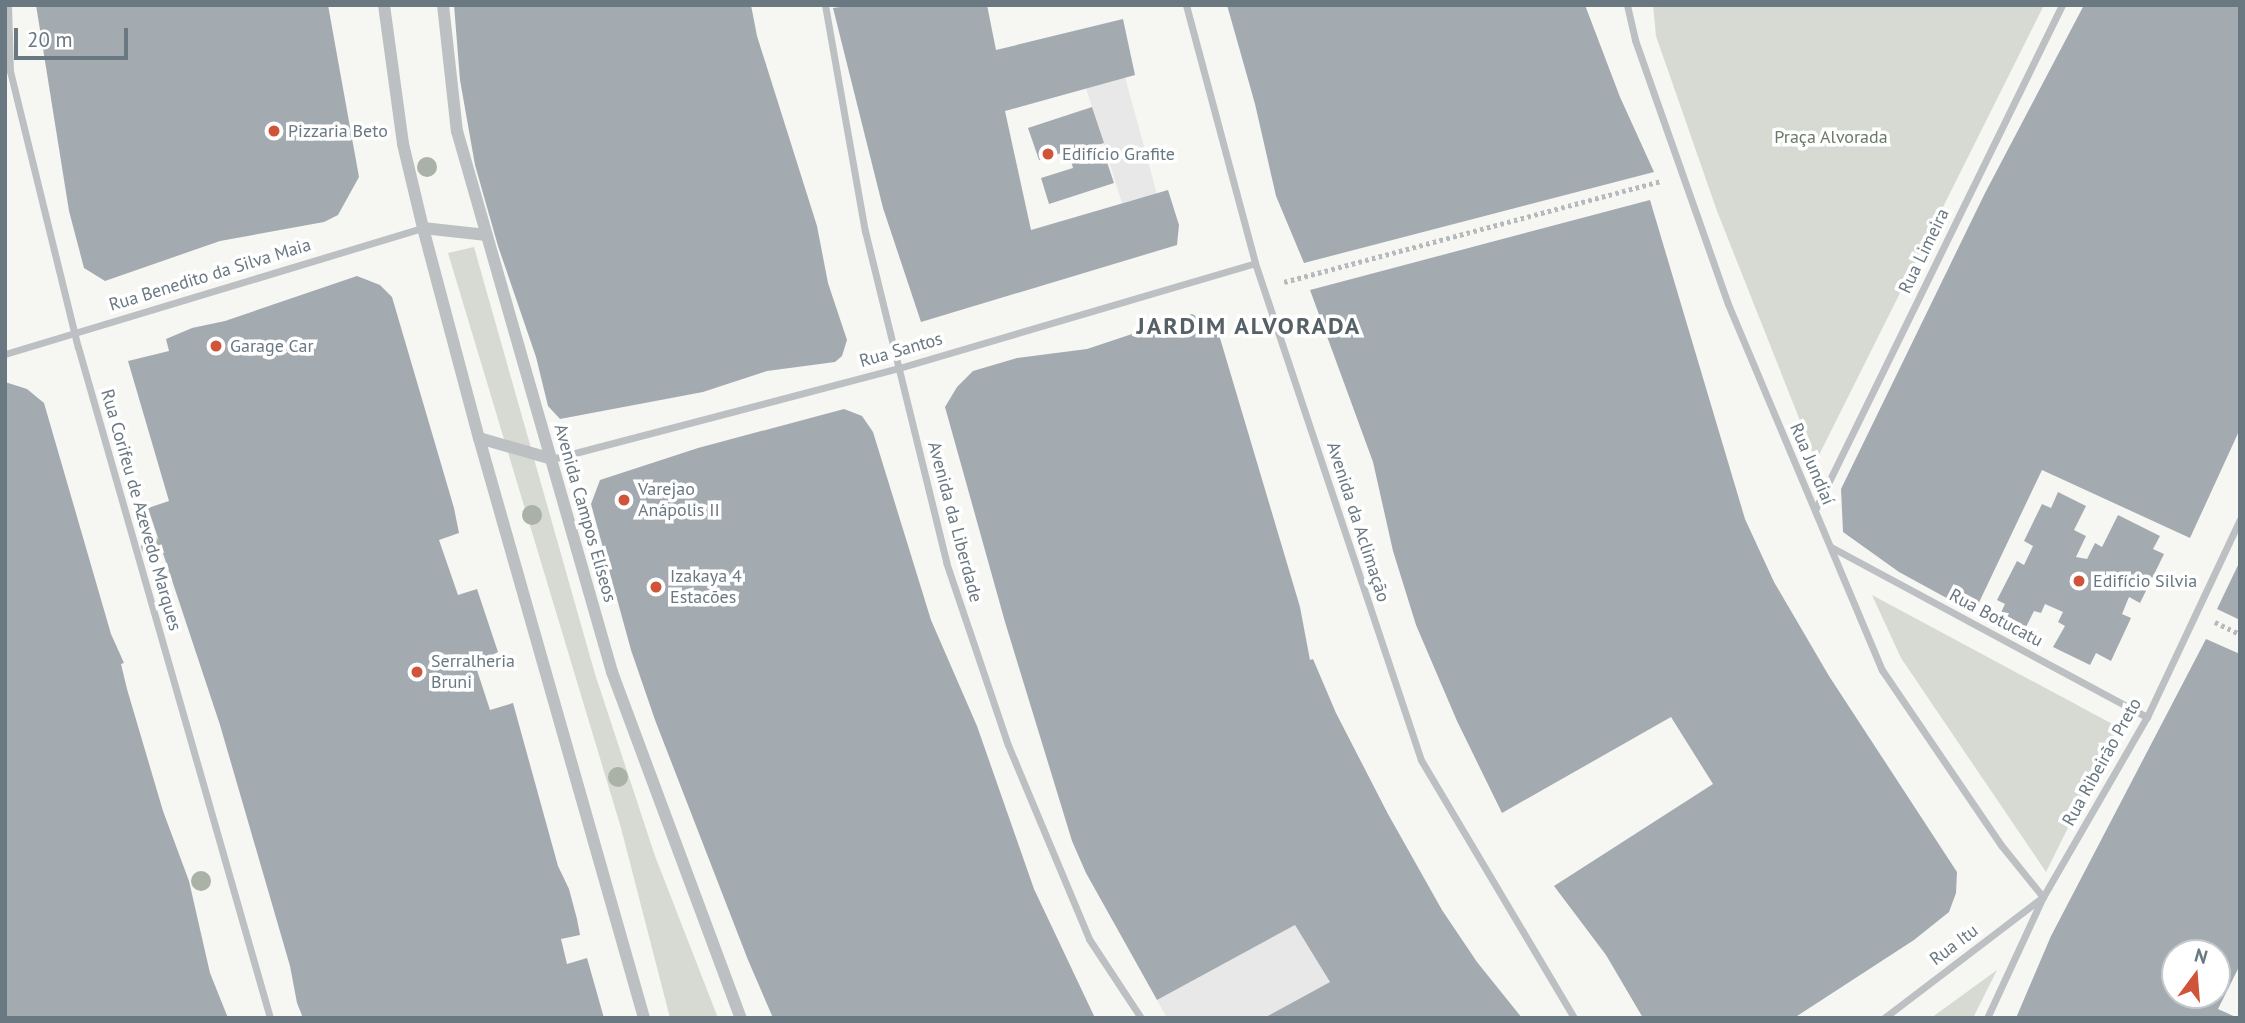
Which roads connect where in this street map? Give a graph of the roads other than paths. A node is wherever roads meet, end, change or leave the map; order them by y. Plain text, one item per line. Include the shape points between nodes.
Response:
1 (8, 5) edge
2 (384, 5) edge
3 (443, 5) edge
4 (825, 5) edge
5 (1186, 5) edge
6 (1627, 5) edge
7 (2062, 5) edge
8 (423, 228) junction
9 (487, 235) junction
10 (1255, 263) junction
11 (75, 332) junction
12 (5, 354) edge
13 (899, 368) junction
14 (479, 438) junction
15 (552, 459) junction
16 (1815, 510) junction
17 (2240, 519) edge
18 (1830, 547) junction
19 (2147, 717) junction
20 (2043, 897) junction
21 (270, 1018) edge
22 (644, 1018) edge
23 (741, 1018) edge
24 (1141, 1018) edge
25 (1574, 1018) edge
26 (1884, 1018) edge
27 (1987, 1018) edge

1 - 11 street, Rua Corifeu de Azevedo Marques via 10,71
2 - 8 street via 403,144
3 - 9 street, Avenida Campos Elíseos via 457,131
4 - 13 street, Avenida da Liberdade via 865,231
5 - 10 street, Avenida da Aclimação
6 - 16 street, Rua Jundiaí via 1635,40 1728,304
7 - 16 street, Rua Limeira
8 - 9 street
8 - 11 street, Rua Benedito da Silva Maia
8 - 14 street
9 - 15 street, Avenida Campos Elíseos
10 - 13 street, Rua Santos
10 - 25 street, Avenida da Aclimação via 1421,760
11 - 12 street, Rua Benedito da Silva Maia
11 - 21 street, Rua Corifeu de Azevedo Marques
13 - 15 street, Rua Santos
13 - 24 street, Avenida da Liberdade via 946,562 1008,745 1089,939
14 - 15 street
14 - 22 street
15 - 23 street, Avenida Campos Elíseos via 612,672
16 - 18 street, Rua Jundiaí
17 - 19 street, Rua Ribeirão Preto
18 - 19 street, Rua Botucatu
18 - 20 street, Rua Jundiaí via 1882,670 2001,845
19 - 20 street, Rua Ribeirão Preto
20 - 26 street, Rua Itu
20 - 27 street, Rua Ribeirão Preto

